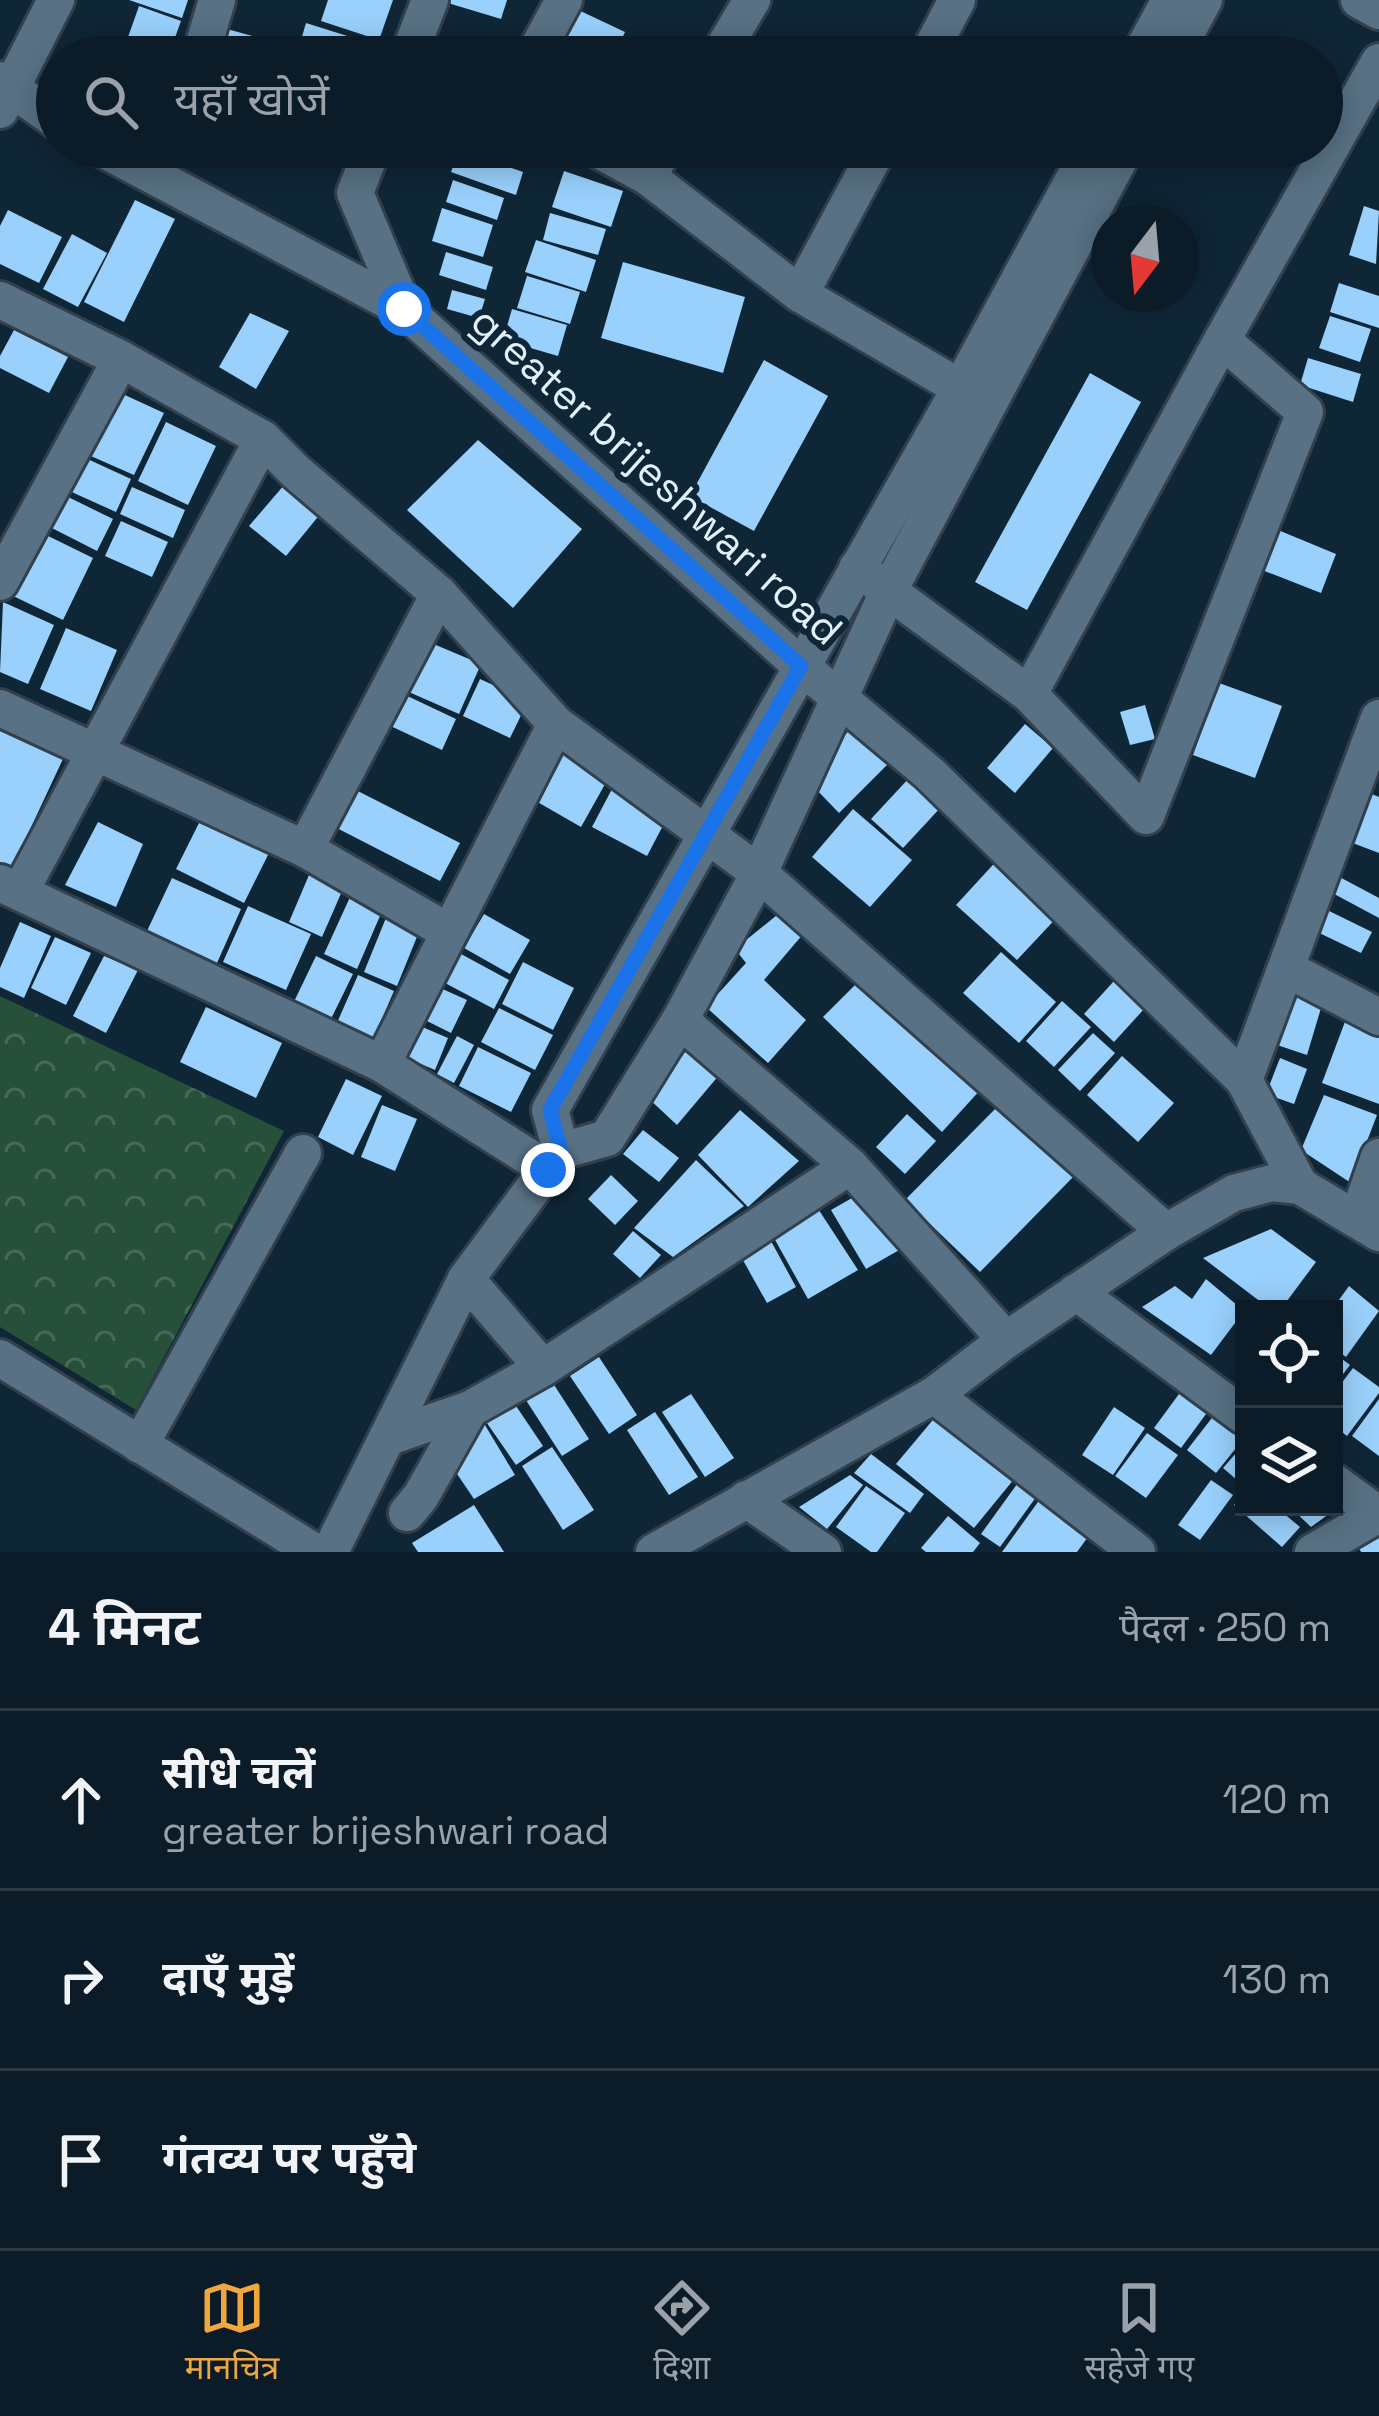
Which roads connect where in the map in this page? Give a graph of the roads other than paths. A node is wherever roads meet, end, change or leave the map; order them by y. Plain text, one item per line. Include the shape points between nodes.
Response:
1 (56, 0) edge
2 (217, 0) edge
3 (430, 0) edge
4 (564, 0) edge
5 (752, 0) edge
6 (957, 0) edge
7 (1170, 0) edge
8 (1204, 0) edge
9 (1359, 0) edge
10 (1379, 10) edge
11 (206, 36) edge
12 (416, 36) edge
13 (544, 36) edge
14 (731, 36) edge
15 (938, 36) edge
16 (1150, 36) edge
17 (1185, 36) edge
18 (1379, 62) edge
19 (4, 93) edge
20 (36, 111) edge
21 (1343, 126) edge
22 (175, 168) edge
23 (365, 168) edge
24 (664, 168) edge
25 (868, 168) edge
26 (1081, 168) edge
27 (1113, 168) edge
28 (1319, 168) edge
29 (800, 294) junction
30 (0, 300) edge
31 (404, 309) junction
32 (1222, 340) junction
33 (121, 359) junction
34 (975, 396) junction
35 (263, 439) junction
36 (857, 568) junction
37 (0, 582) edge
38 (888, 592) junction
39 (439, 595) junction
40 (801, 666) junction
41 (1029, 694) junction
42 (839, 697) junction
43 (0, 708) edge
44 (1379, 718) edge
45 (556, 724) junction
46 (94, 753) junction
47 (706, 838) junction
48 (305, 849) junction
49 (759, 873) junction
50 (10, 888) edge
51 (449, 932) junction
52 (1287, 969) junction
53 (1379, 1017) edge
54 (680, 1020) junction
55 (382, 1064) junction
56 (1244, 1080) junction
57 (303, 1153) dead end
58 (1379, 1157) edge
59 (555, 1161) junction
60 (850, 1166) junction
61 (1300, 1186) junction
62 (1368, 1225) edge
63 (1166, 1232) junction
64 (466, 1279) junction
65 (1076, 1292) junction
66 (1006, 1340) junction
67 (0, 1358) edge
68 (543, 1368) junction
69 (934, 1395) junction
70 (470, 1409) junction
71 (1235, 1409) edge
72 (389, 1436) junction
73 (140, 1445) junction
74 (1343, 1489) edge
75 (746, 1499) junction
76 (407, 1513) dead end
77 (1378, 1514) edge
78 (315, 1552) edge
79 (330, 1552) edge
80 (654, 1552) edge
81 (823, 1552) edge
82 (1137, 1552) edge
83 (1313, 1552) edge

1 - 19 street
2 - 11 street
3 - 12 street
4 - 13 street
5 - 14 street
6 - 15 street
7 - 16 street
8 - 17 street
9 - 10 street
18 - 21 street
19 - 20 street
22 - 31 street, greater brijeshwari road
23 - 31 street via 356,193
24 - 29 street
25 - 29 street
26 - 34 street
27 - 34 street
28 - 32 street
29 - 34 street
30 - 33 street
31 - 40 street, greater brijeshwari road
32 - 41 street
32 - 41 street via 1305,412 1146,816
33 - 35 street
33 - 37 street
34 - 36 street
34 - 38 street
35 - 39 street
35 - 46 street
36 - 38 street
36 - 40 street
38 - 41 street
38 - 42 street
39 - 45 street
39 - 48 street
40 - 42 street, greater brijeshwari road
40 - 47 street
42 - 49 street
42 - 56 street, greater brijeshwari road via 929,773
43 - 46 street
44 - 52 street
45 - 47 street
45 - 51 street
46 - 48 street
46 - 50 street
47 - 49 street
47 - 59 street via 550,1110
48 - 51 street
49 - 54 street
49 - 63 street
50 - 55 street
51 - 55 street
52 - 53 street
52 - 56 street
54 - 59 street via 607,1138
54 - 60 street
55 - 59 street
56 - 61 street, greater brijeshwari road
57 - 73 street
58 - 62 street
59 - 64 street
60 - 66 street
60 - 68 street
61 - 62 street
61 - 63 street via 1234,1193
63 - 65 street
64 - 68 street
64 - 72 street
65 - 66 street
65 - 71 street
66 - 69 street
67 - 73 street
68 - 70 street
69 - 75 street
69 - 82 street
70 - 72 street
70 - 76 street
72 - 79 street
73 - 78 street
74 - 77 street
75 - 80 street
75 - 81 street
77 - 83 street

